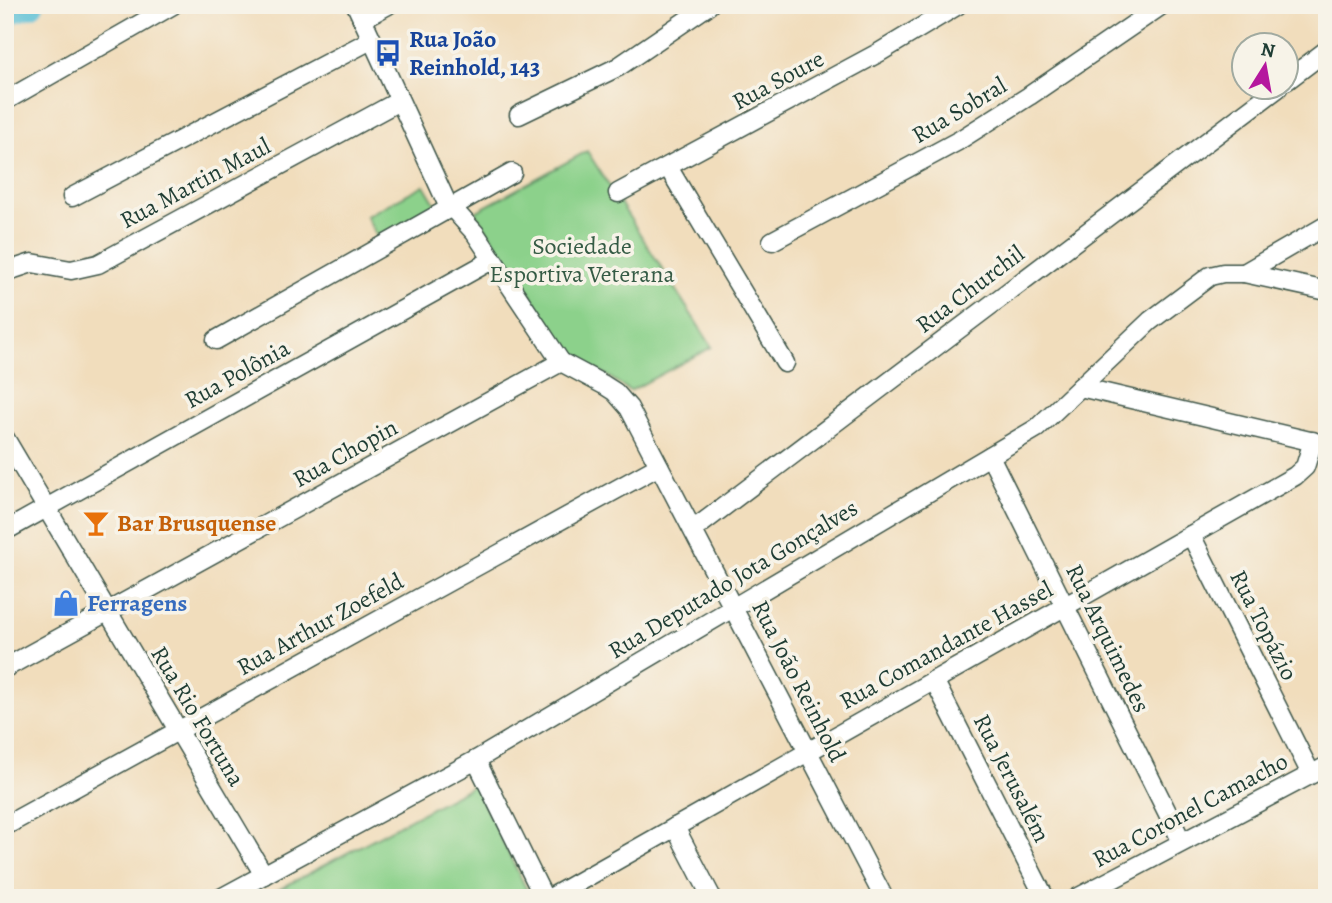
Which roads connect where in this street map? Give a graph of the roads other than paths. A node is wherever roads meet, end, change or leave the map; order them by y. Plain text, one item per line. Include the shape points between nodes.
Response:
1 (173, 5) edge
2 (388, 5) edge
3 (709, 5) edge
4 (958, 5) edge
5 (1162, 5) edge
6 (359, 12) edge
7 (372, 40) junction
8 (1327, 50) edge
9 (1300, 70) edge
10 (399, 100) junction
11 (5, 101) edge
12 (1259, 102) edge
13 (519, 115) dead end
14 (668, 167) junction
15 (512, 173) dead end
16 (618, 193) dead end
17 (72, 197) dead end
18 (451, 208) junction
19 (1327, 225) edge
20 (772, 241) dead end
21 (492, 260) junction
22 (5, 272) edge
23 (1244, 273) junction
24 (1327, 291) edge
25 (216, 340) dead end
26 (561, 362) junction
27 (786, 363) dead end
28 (1080, 387) junction
29 (5, 438) edge
30 (1320, 443) edge
31 (990, 456) junction
32 (659, 466) junction
33 (47, 508) junction
34 (692, 530) junction
35 (5, 531) edge
36 (1191, 535) junction
37 (1065, 606) junction
38 (733, 608) junction
39 (108, 611) junction
40 (5, 668) edge
41 (934, 680) junction
42 (178, 731) junction
43 (808, 751) junction
44 (476, 760) junction
45 (1319, 770) edge
46 (5, 826) edge
47 (675, 827) junction
48 (1182, 842) junction
49 (264, 875) junction
50 (221, 898) edge
51 (547, 898) edge
52 (712, 898) edge
53 (884, 898) edge
54 (1045, 898) edge
55 (1077, 898) edge

1 - 11 street
2 - 6 street
3 - 13 street via 618,67
4 - 14 street, Rua Soure
5 - 20 street, Rua Sobral via 958,141
6 - 7 street, Rua João Reinhold
7 - 10 street, Rua João Reinhold
7 - 17 street
8 - 9 street
10 - 18 street, Rua João Reinhold
10 - 22 street, Rua Martin Maul via 98,264 71,270 32,263
12 - 34 street, Rua Churchil
14 - 16 street, Rua Soure
14 - 27 street
15 - 18 street
18 - 21 street, Rua João Reinhold via 467,222
18 - 25 street
19 - 23 street
21 - 26 street, Rua João Reinhold
21 - 33 street, Rua Polônia
23 - 24 street
23 - 28 street, Rua Deputado Jota Gonçalves via 1223,273 1199,283 1150,321
26 - 32 street, Rua João Reinhold via 623,399
26 - 39 street, Rua Chopin
28 - 30 street
28 - 31 street, Rua Deputado Jota Gonçalves via 1037,428
29 - 33 street, Rua Rio Fortuna
30 - 36 street, Rua Comandante Hassel via 1295,476
31 - 37 street, Rua Arquimedes
31 - 38 street, Rua Deputado Jota Gonçalves
32 - 34 street, Rua João Reinhold
32 - 42 street, Rua Arthur Zoefeld
33 - 35 street, Rua Polônia
33 - 39 street, Rua Rio Fortuna
34 - 38 street, Rua João Reinhold
36 - 37 street, Rua Comandante Hassel
36 - 45 street, Rua Topázio
37 - 41 street, Rua Comandante Hassel
37 - 48 street, Rua Arquimedes
38 - 43 street, Rua João Reinhold
38 - 44 street, Rua Deputado Jota Gonçalves
39 - 40 street, Rua Chopin
39 - 42 street, Rua Rio Fortuna
41 - 43 street, Rua Comandante Hassel
41 - 54 street, Rua Jerusalém
42 - 46 street, Rua Arthur Zoefeld
42 - 49 street, Rua Rio Fortuna
43 - 47 street, Rua Comandante Hassel
43 - 53 street, Rua João Reinhold
44 - 49 street, Rua Deputado Jota Gonçalves
44 - 51 street
45 - 48 street, Rua Coronel Camacho
47 - 51 street, Rua Comandante Hassel
47 - 52 street
48 - 55 street, Rua Coronel Camacho
49 - 50 street, Rua Deputado Jota Gonçalves

